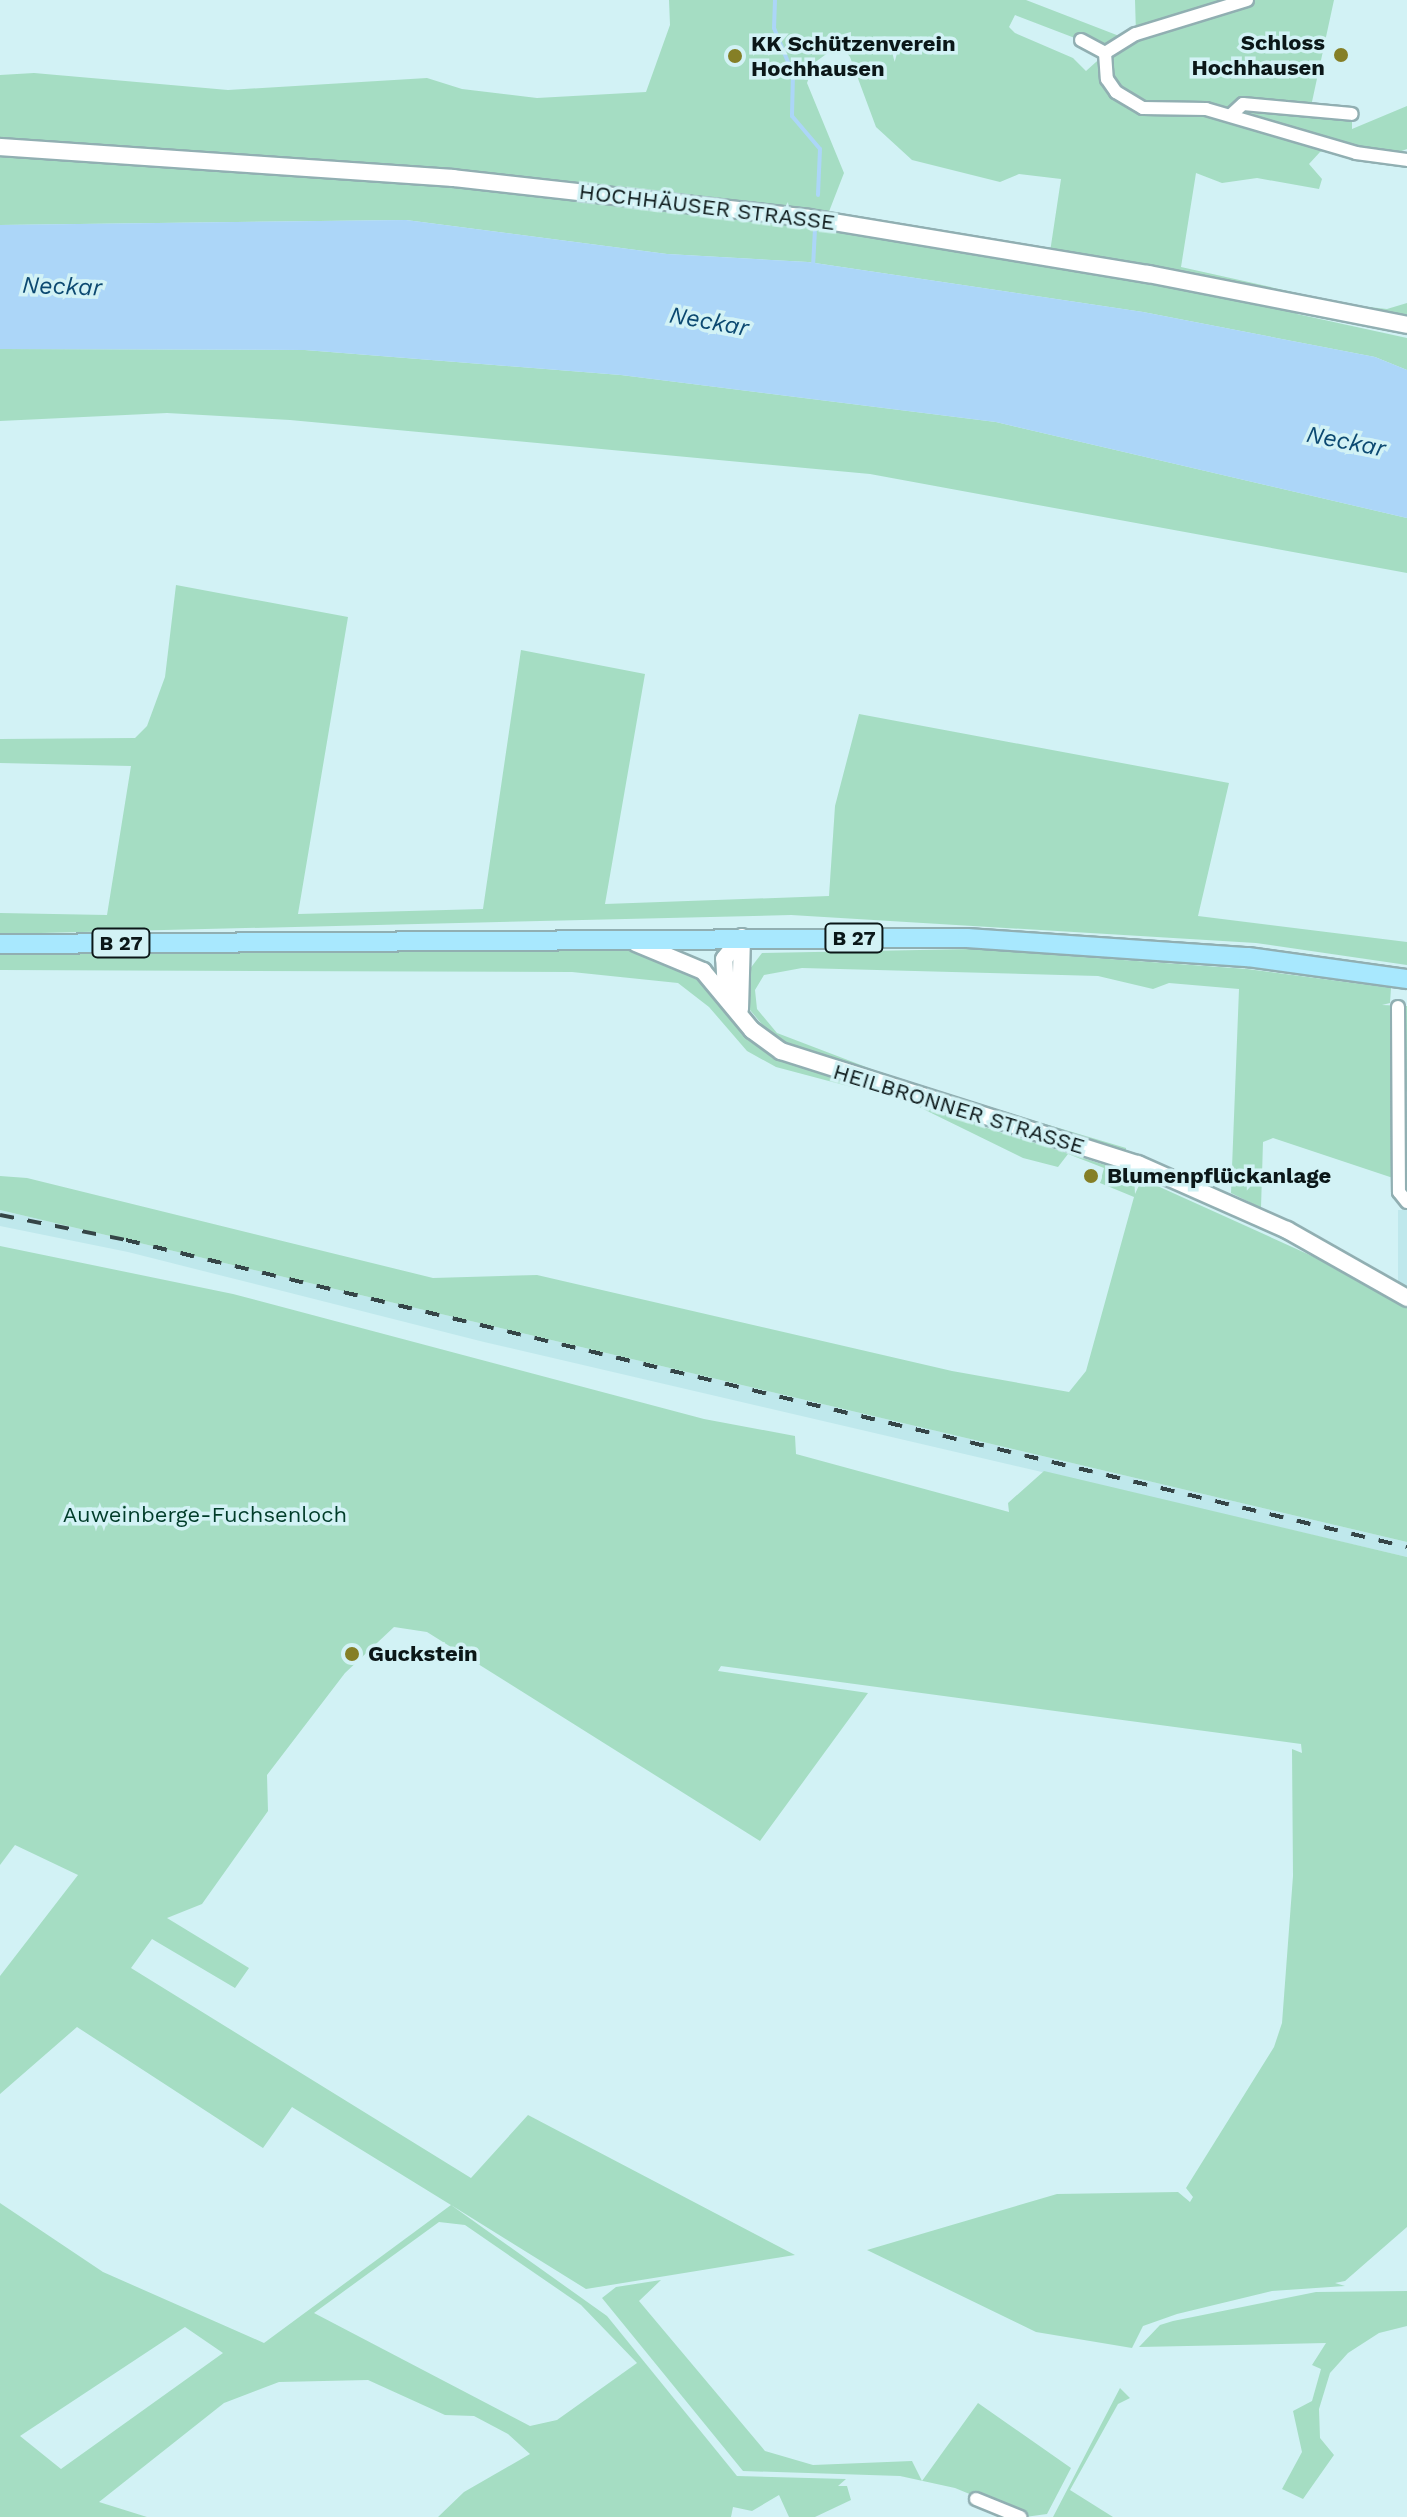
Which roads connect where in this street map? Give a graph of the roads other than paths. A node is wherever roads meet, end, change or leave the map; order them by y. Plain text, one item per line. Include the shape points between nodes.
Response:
1 (1247, 0) edge
2 (1081, 40) dead end
3 (1105, 53) junction
4 (1352, 114) dead end
5 (1231, 115) junction
6 (0, 147) edge
7 (1407, 160) edge
8 (1407, 325) edge
9 (742, 937) junction
10 (623, 939) junction
11 (0, 944) edge
12 (1407, 979) edge
13 (726, 993) junction
14 (1398, 1007) dead end
15 (740, 1009) junction
16 (1407, 1202) edge
17 (1407, 1298) edge
18 (976, 2499) dead end
19 (1020, 2517) edge

1 - 3 street via 1136,34
2 - 3 street
3 - 5 street via 1107,79 1129,102
4 - 5 street via 1243,104
5 - 7 street via 1356,153
6 - 8 main road, HOCHHÄUSER STRASSE via 438,176 809,218 1148,274
9 - 10 main road, B 27
9 - 12 main road, B 27 via 967,938 1153,949
9 - 13 main road via 724,959
9 - 15 main road
10 - 11 main road, B 27
10 - 13 main road, HEILBRONNER STRASSE via 686,959
13 - 15 main road, HEILBRONNER STRASSE
14 - 16 street via 1399,1192
15 - 17 main road, HEILBRONNER STRASSE via 752,1030 781,1051 1167,1176 1287,1230
18 - 19 street

